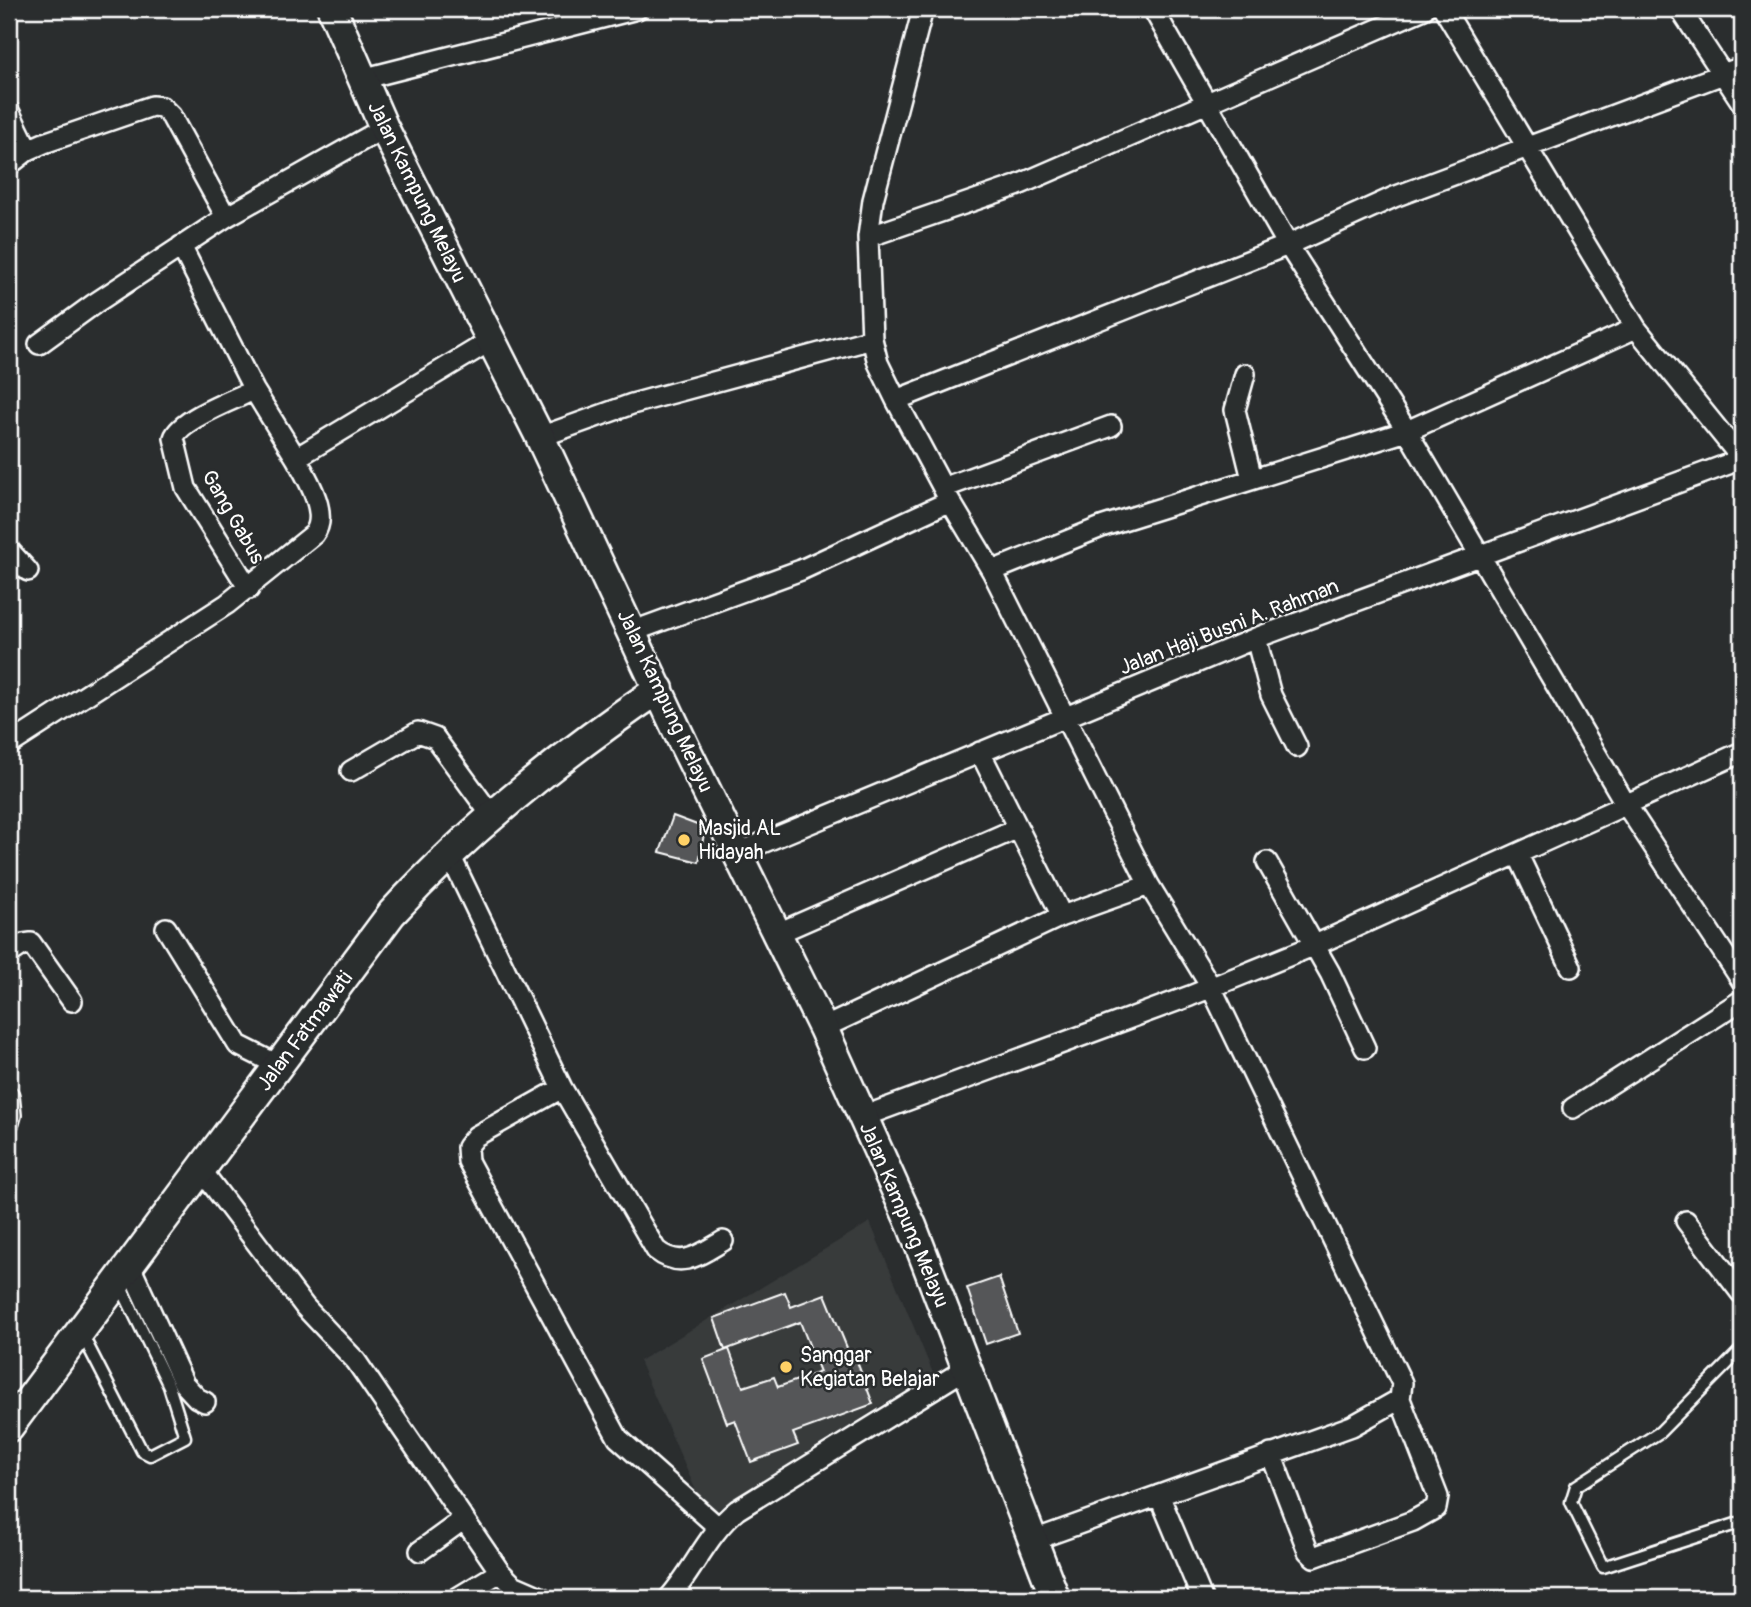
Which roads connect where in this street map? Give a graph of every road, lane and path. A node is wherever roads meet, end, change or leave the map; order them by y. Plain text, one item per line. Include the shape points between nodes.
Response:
1 (332, 9) edge
2 (637, 9) edge
3 (923, 9) edge
4 (1153, 9) edge
5 (1424, 9) edge
6 (1444, 9) edge
7 (1680, 9) edge
8 (1733, 71) edge
9 (362, 79) junction
10 (1742, 103) edge
11 (1208, 104) junction
12 (9, 111) edge
13 (384, 128) junction
14 (1526, 145) junction
15 (29, 150) junction
16 (9, 165) edge
17 (226, 217) junction
18 (868, 237) junction
19 (1288, 245) junction
20 (181, 246) junction
21 (1636, 328) junction
22 (872, 339) junction
23 (490, 341) junction
24 (39, 344) dead end
25 (1245, 374) dead end
26 (254, 390) junction
27 (896, 400) junction
28 (1111, 426) dead end
29 (1407, 431) junction
30 (540, 437) junction
31 (296, 458) junction
32 (1742, 459) edge
33 (1252, 480) junction
34 (946, 495) junction
35 (9, 550) edge
36 (1480, 557) junction
37 (28, 571) dead end
38 (992, 571) junction
39 (248, 589) junction
40 (631, 632) junction
41 (1256, 638) junction
42 (659, 689) junction
43 (1063, 718) junction
44 (9, 745) edge
45 (1297, 747) dead end
46 (980, 752) junction
47 (1742, 752) edge
48 (351, 771) dead end
49 (1625, 803) junction
50 (492, 816) junction
51 (1018, 828) junction
52 (449, 853) junction
53 (738, 853) junction
54 (1518, 855) junction
55 (1267, 862) dead end
56 (1149, 885) junction
57 (1062, 916) junction
58 (166, 928) dead end
59 (776, 934) junction
60 (1313, 946) junction
61 (9, 954) edge
62 (1572, 967) dead end
63 (1742, 981) edge
64 (1211, 987) junction
65 (1742, 1000) edge
66 (72, 1001) dead end
67 (823, 1028) junction
68 (1365, 1048) dead end
69 (278, 1065) junction
70 (562, 1088) junction
71 (9, 1096) edge
72 (1573, 1108) dead end
73 (862, 1117) junction
74 (9, 1122) edge
75 (202, 1171) junction
76 (1686, 1221) dead end
77 (723, 1241) dead end
78 (125, 1274) junction
79 (1741, 1294) edge
80 (81, 1332) junction
81 (1742, 1349) edge
82 (967, 1368) junction
83 (1400, 1399) junction
84 (205, 1402) dead end
85 (9, 1427) edge
86 (1271, 1454) junction
87 (1158, 1495) junction
88 (464, 1518) junction
89 (1742, 1522) edge
90 (718, 1527) junction
91 (1034, 1540) junction
92 (420, 1551) dead end
93 (500, 1572) junction
94 (457, 1598) edge
95 (544, 1598) edge
96 (669, 1598) edge
97 (1055, 1598) edge
98 (1202, 1598) edge

1 - 9 main road, Jalan Kampung Melayu
2 - 9 street
3 - 18 street via 877,183
4 - 11 street
5 - 11 street
6 - 14 street
7 - 8 street
8 - 10 street
8 - 14 street
9 - 13 main road, Jalan Kampung Melayu
11 - 18 street via 1006,190
11 - 19 street
12 - 15 street
13 - 17 street
13 - 23 main road, Jalan Kampung Melayu
14 - 19 street
14 - 21 street
15 - 16 street
15 - 17 street via 152,106 162,107
17 - 20 street
18 - 22 street
19 - 27 street
19 - 29 street
20 - 24 street
20 - 26 street
21 - 29 street
21 - 32 street
22 - 27 street
22 - 30 street via 632,404
23 - 30 main road, Jalan Kampung Melayu
23 - 31 street
25 - 33 street via 1236,410
26 - 31 street
26 - 39 street, Gang Gabus via 191,421 174,438 186,488
27 - 34 street
28 - 34 street
29 - 33 street
29 - 36 street
30 - 40 main road, Jalan Kampung Melayu
31 - 39 street via 320,516 318,528
32 - 36 street, Jalan Haji Busni A. Rahman
33 - 38 street via 1104,526
34 - 38 street
34 - 40 street via 801,570
35 - 37 street
36 - 41 street, Jalan Haji Busni A. Rahman
36 - 49 street
38 - 43 street
39 - 44 street
40 - 42 main road, Jalan Kampung Melayu
41 - 43 street, Jalan Haji Busni A. Rahman
41 - 45 street via 1271,695
42 - 50 main road, Jalan Fatmawati
42 - 53 main road, Jalan Kampung Melayu
43 - 46 street, Jalan Haji Busni A. Rahman
43 - 56 street
46 - 51 street
46 - 53 street, Jalan Haji Busni A. Rahman
47 - 49 street
48 - 50 street via 418,732 435,738
49 - 54 street
49 - 63 street
50 - 52 main road, Jalan Fatmawati
51 - 57 street
51 - 59 street
52 - 69 main road, Jalan Fatmawati via 392,913
52 - 70 street
53 - 59 main road, Jalan Kampung Melayu
54 - 60 street
54 - 62 street
55 - 60 street
56 - 57 street
56 - 64 street
57 - 67 street
58 - 69 street via 238,1045
59 - 67 main road, Jalan Kampung Melayu
60 - 64 street
60 - 68 street
61 - 66 street via 32,943
64 - 73 street
64 - 83 street via 1402,1383
65 - 72 street
67 - 73 main road, Jalan Kampung Melayu
69 - 75 main road, Jalan Fatmawati
70 - 77 street via 656,1250 667,1259 691,1260
70 - 90 street via 475,1136 467,1147 468,1161 618,1438
71 - 74 street
73 - 82 main road, Jalan Kampung Melayu via 912,1226
75 - 78 main road, Jalan Fatmawati
75 - 88 street via 305,1307 356,1361
76 - 79 street
78 - 80 main road, Jalan Fatmawati
78 - 80 lane via 185,1437 149,1455 142,1451
78 - 84 street via 184,1384
80 - 85 main road, Jalan Fatmawati
81 - 89 lane via 1660,1432 1576,1486 1571,1503 1603,1567
82 - 90 street via 737,1510
82 - 91 main road, Jalan Kampung Melayu
83 - 86 street via 1352,1426
83 - 86 street via 1438,1497 1436,1508 1413,1521 1314,1557
86 - 87 street
87 - 91 street
87 - 98 street
88 - 92 street
88 - 93 street
90 - 96 street via 695,1567
91 - 97 main road, Jalan Kampung Melayu
93 - 94 street
93 - 95 street via 513,1585

